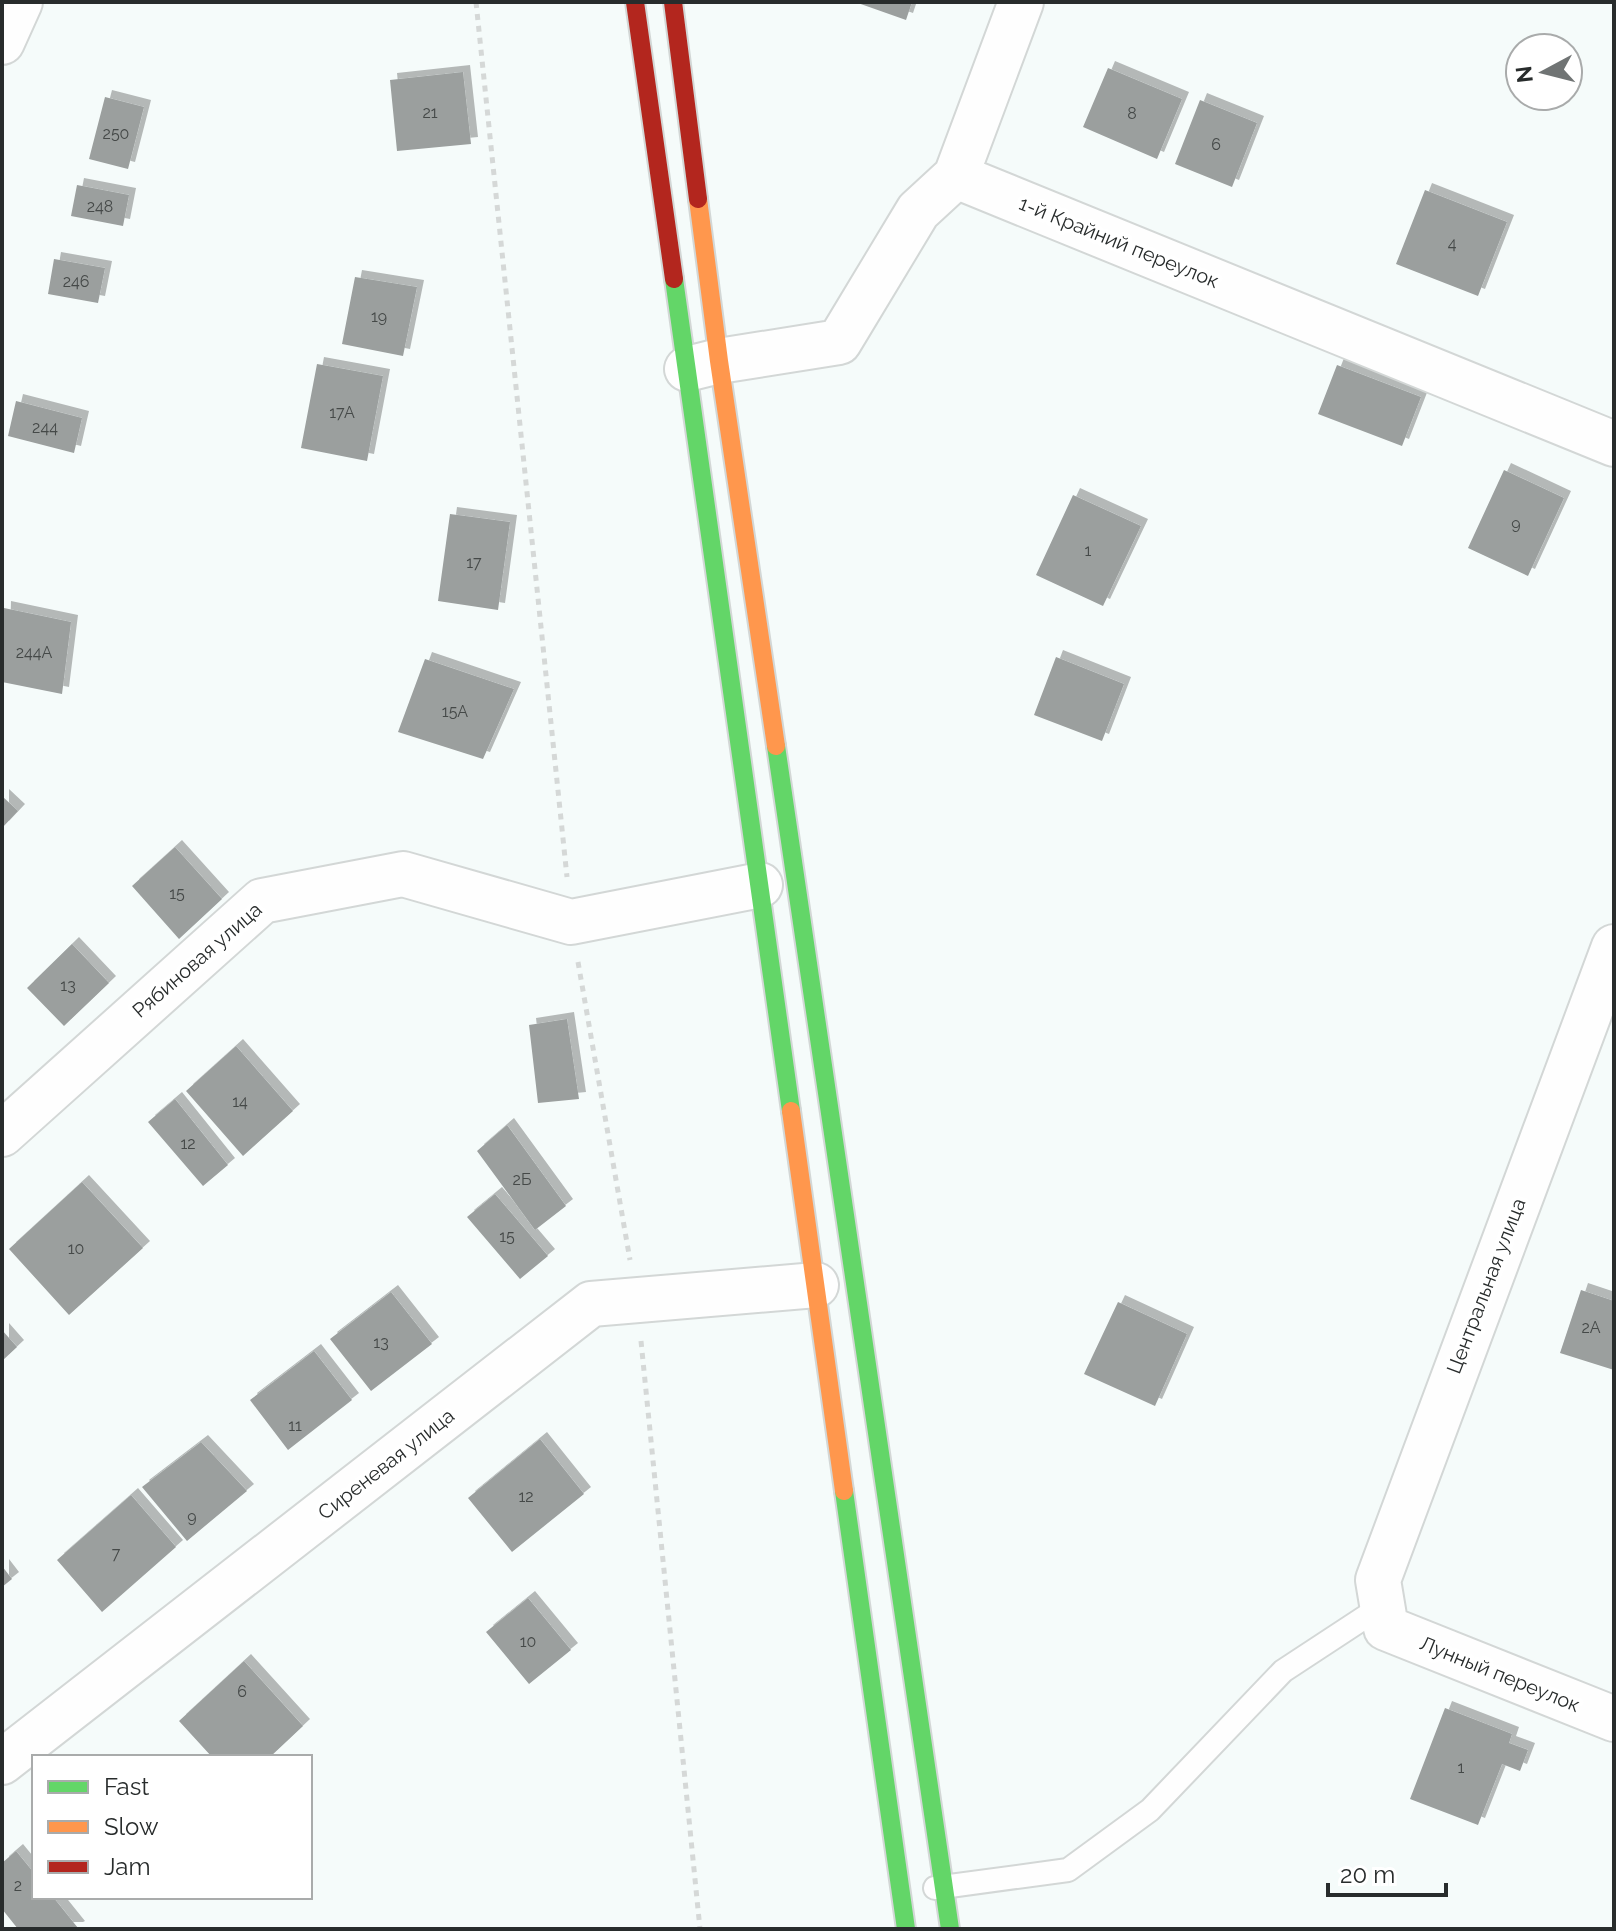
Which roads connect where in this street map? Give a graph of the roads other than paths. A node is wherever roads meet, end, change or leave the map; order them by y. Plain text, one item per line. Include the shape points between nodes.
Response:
1 (20, 2) edge
2 (635, 2) edge
3 (673, 2) edge
4 (1021, 2) edge
5 (2, 42) edge
6 (956, 176) junction
7 (703, 365) junction
8 (1614, 444) edge
9 (760, 885) junction
10 (1614, 947) edge
11 (2, 1134) edge
12 (816, 1285) junction
13 (1384, 1617) junction
14 (1614, 1719) edge
15 (2, 1762) edge
16 (943, 1886) junction
17 (902, 1896) junction
18 (906, 1929) edge
19 (950, 1929) edge

1 - 5 street
2 - 7 main road
3 - 7 main road
4 - 6 street
6 - 7 street via 918,211 839,342
6 - 8 street, 1-й Крайний переулок
7 - 9 main road
7 - 16 main road
9 - 11 street, Рябиновая улица via 571,922 403,874 262,901
9 - 12 main road
10 - 13 street, Центральная улица via 1378,1580
12 - 15 street, Сиреневая улица via 591,1304
12 - 17 main road
13 - 14 street, Лунный переулок
13 - 16 lane via 1283,1671 1150,1810 1068,1870
16 - 17 lane
16 - 19 main road
17 - 18 main road

